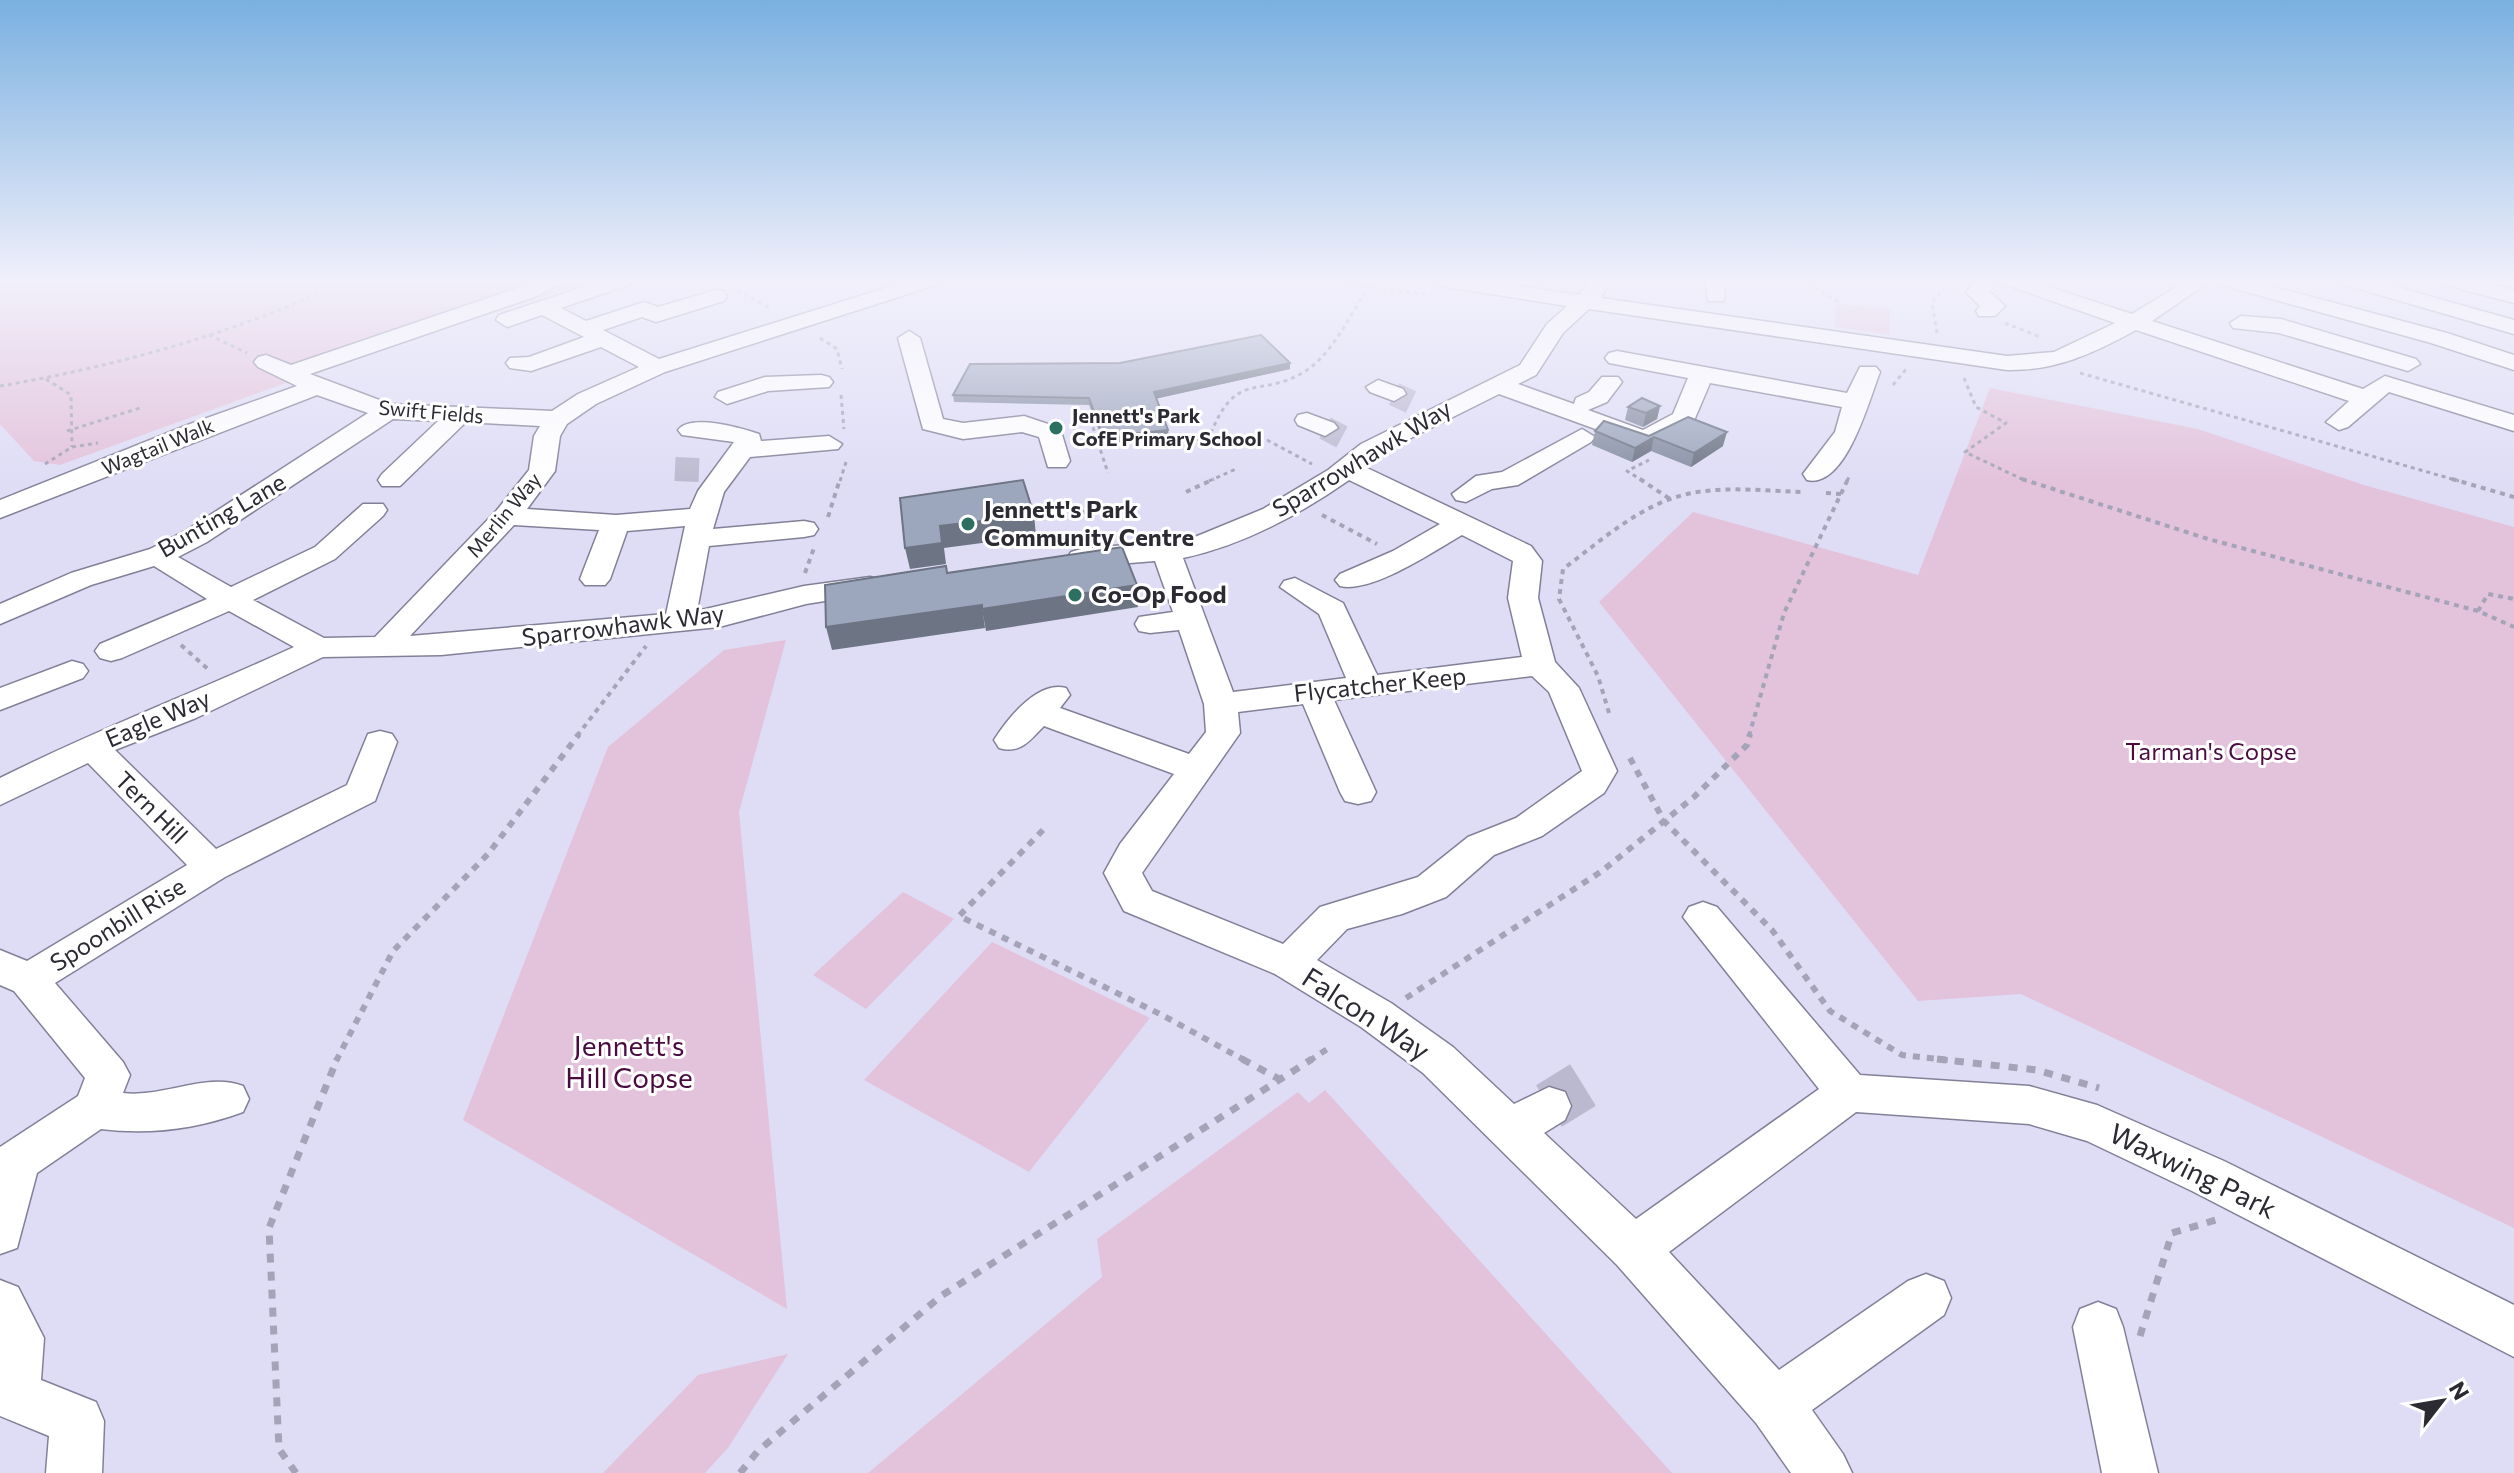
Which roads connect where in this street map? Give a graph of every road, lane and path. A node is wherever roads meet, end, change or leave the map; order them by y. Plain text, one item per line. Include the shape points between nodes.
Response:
1 (158, 349) edge
2 (238, 349) edge
3 (350, 349) edge
4 (563, 349) edge
5 (624, 349) edge
6 (777, 349) edge
7 (912, 349) edge
8 (1327, 349) edge
9 (1544, 349) edge
10 (1896, 349) edge
11 (2079, 349) edge
12 (2229, 349) edge
13 (2334, 349) edge
14 (2426, 349) edge
15 (2471, 349) edge
16 (266, 362) joint
17 (518, 363) dead end
18 (2514, 363) edge
19 (2408, 364) junction
20 (740, 365) junction
21 (1958, 365) dead end
22 (657, 367) junction
23 (2067, 370) dead end
24 (1868, 372) dead end
25 (1702, 374) junction
26 (308, 378) junction
27 (46, 379) junction
28 (821, 382) dead end
29 (1498, 385) junction
30 (0, 386) edge
31 (2375, 390) junction
32 (1394, 394) tunnel mouth
33 (727, 397) dead end
34 (1856, 402) junction
35 (143, 407) dead end
36 (1577, 407) junction
37 (388, 411) junction
38 (1088, 412) edge
39 (1437, 413) junction
40 (458, 416) junction
41 (557, 419) junction
42 (2339, 422) dead end
43 (1325, 428) tunnel mouth
44 (691, 430) dead end
45 (67, 431) junction
46 (1592, 431) junction
47 (2507, 432) edge
48 (1645, 439) junction
49 (1267, 440) dead end
50 (1189, 443) dead end
51 (829, 444) dead end
52 (72, 447) dead end
53 (1370, 449) junction
54 (734, 461) junction
55 (1057, 461) dead end
56 (1236, 469) dead end
57 (699, 470) tunnel mouth
58 (1108, 473) dead end
59 (1344, 474) junction
60 (1816, 474) dead end
61 (391, 480) dead end
62 (1186, 492) dead end
63 (1466, 494) dead end
64 (2514, 497) edge
65 (1670, 499) junction
66 (1104, 509) dead end
67 (0, 510) edge
68 (373, 510) dead end
69 (1321, 514) dead end
70 (507, 516) junction
71 (1040, 519) dead end
72 (616, 523) junction
73 (1461, 524) junction
74 (699, 528) junction
75 (804, 529) dead end
76 (1166, 551) junction
77 (160, 555) junction
78 (1403, 557) junction
79 (1055, 561) edge
80 (595, 579) dead end
81 (1350, 580) dead end
82 (897, 583) edge
83 (1295, 587) dead end
84 (226, 599) junction
85 (2514, 599) edge
86 (2478, 611) junction
87 (0, 615) edge
88 (1191, 619) junction
89 (680, 622) junction
90 (1150, 624) dead end
91 (2514, 627) edge
92 (163, 629) junction
93 (652, 638) dead end
94 (383, 647) junction
95 (318, 648) junction
96 (111, 651) dead end
97 (1540, 665) junction
98 (72, 671) dead end
99 (215, 677) dead end
100 (1366, 686) junction
101 (1314, 692) junction
102 (0, 700) edge
103 (1221, 704) junction
104 (1610, 717) dead end
105 (1011, 740) dead end
106 (380, 742) dead end
107 (1622, 745) dead end
108 (93, 746) junction
109 (1199, 770) junction
110 (1358, 792) dead end
111 (0, 793) edge
112 (1664, 821) junction
113 (1043, 830) dead end
114 (212, 867) junction
115 (1703, 917) dead end
116 (1289, 963) junction
117 (14, 973) edge
118 (1392, 1006) dead end
119 (1332, 1046) dead end
120 (1282, 1080) junction
121 (1848, 1093) junction
122 (227, 1099) dead end
123 (1549, 1106) tunnel mouth
124 (95, 1109) junction
125 (1512, 1129) junction
126 (8, 1164) edge
127 (2227, 1186) junction
128 (0, 1232) edge
129 (1634, 1249) junction
130 (1926, 1298) dead end
131 (0, 1304) edge
132 (2514, 1332) edge
133 (2101, 1341) joint
134 (1775, 1404) junction
135 (74, 1473) edge
136 (296, 1473) edge
137 (740, 1473) edge
138 (1824, 1473) edge
139 (2130, 1473) edge

1 - 27 path
2 - 16 path
3 - 26 street, Wagtail Walk
4 - 17 street via 531,364
5 - 22 street
6 - 20 street
7 - 55 street via 932,424 963,431 1024,424 1051,433
8 - 50 path via 1319,360 1284,380 1234,392 1219,407 1211,433
9 - 29 street, Sparrowhawk Way via 1536,362
10 - 11 street via 2018,363
12 - 31 street
13 - 19 street
14 - 19 street
15 - 18 street
16 - 26 street, Swift Fields
19 - 31 street
20 - 22 street
20 - 28 street
20 - 33 street
21 - 86 path via 1970,402 2006,423 1965,452 2030,483 2208,539
22 - 41 street
23 - 64 path
24 - 34 street
25 - 34 street
25 - 36 street via 1614,370 1598,397
25 - 48 street via 1684,418
26 - 37 street, Swift Fields
26 - 67 street, Wagtail Walk
27 - 30 path
27 - 45 path via 71,395 74,406
29 - 36 street
29 - 39 street, Sparrowhawk Way
31 - 42 street
31 - 47 street via 2471,409 2456,426
32 - 39 street
34 - 60 street via 1847,433
35 - 45 path
36 - 46 street
37 - 40 street, Swift Fields
37 - 77 street, Bunting Lane via 233,515
38 - 58 path
39 - 53 street, Sparrowhawk Way
40 - 41 street, Swift Fields
40 - 61 street
41 - 70 street, Merlin Way via 547,436 542,471
43 - 53 street
44 - 54 street via 750,439
45 - 52 path
46 - 48 street
46 - 63 street via 1509,479 1485,482
48 - 65 path via 1656,457 1627,471
49 - 59 path
51 - 54 street
53 - 59 street, Sparrowhawk Way
54 - 57 street
54 - 74 street via 711,491
56 - 62 path
59 - 73 street
59 - 76 street, Sparrowhawk Way via 1210,542
65 - 104 path via 1563,569 1559,599 1598,676
65 - 112 path via 1739,490 1841,494 1784,613 1747,745
66 - 71 path
68 - 84 street via 325,553
69 - 78 path
70 - 72 street
70 - 94 street, Merlin Way
72 - 74 street
72 - 80 street
73 - 78 street
73 - 97 street via 1521,552 1528,561 1523,598
74 - 75 street
74 - 89 street
76 - 79 street, Sparrowhawk Way
76 - 88 street, Falcon Way
77 - 84 street
77 - 87 street, Bunting Lane via 81,579
78 - 81 street
82 - 89 street, Sparrowhawk Way via 804,595 719,618
83 - 100 street via 1332,609
84 - 92 street
84 - 95 street
85 - 86 path via 2488,594
86 - 91 path
88 - 90 street
88 - 103 street, Falcon Way
89 - 94 street, Sparrowhawk Way
92 - 96 street
92 - 99 path
93 - 136 path via 488,854 393,951 345,1039 269,1228 279,1449
94 - 95 street, Sparrowhawk Way
95 - 108 street, Eagle Way
97 - 100 street, Flycatcher Keep
97 - 116 street via 1563,688 1600,771 1592,784 1529,827 1481,846 1432,887 1334,917
98 - 102 street
100 - 101 street, Flycatcher Keep
101 - 103 street, Flycatcher Keep
101 - 110 street
103 - 109 street, Falcon Way via 1223,733
105 - 109 street via 1046,704
106 - 114 street, Spoonbill Rise via 362,792
107 - 112 path
108 - 111 street, Eagle Way
108 - 114 street, Tern Hill
109 - 116 street, Falcon Way via 1133,854 1123,873 1128,887 1138,901
112 - 118 path via 1602,871
113 - 120 path via 959,916
114 - 117 street, Spoonbill Rise
115 - 121 street
116 - 125 street, Falcon Way via 1438,1060
117 - 124 street, Spoonbill Rise via 108,1075
119 - 120 path
120 - 137 path via 941,1296 758,1451
121 - 127 street, Waxwing Park via 2029,1105 2097,1125
121 - 129 street
122 - 124 street via 143,1115
123 - 125 street
124 - 126 street
125 - 129 street, Falcon Way
126 - 128 street
127 - 132 street, Waxwing Park
127 - 133 path via 2220,1218 2172,1233 2135,1353
129 - 134 street, Falcon Way
130 - 134 street
131 - 135 street via 18,1338 14,1395 77,1421
133 - 139 street
134 - 138 street, Falcon Way

